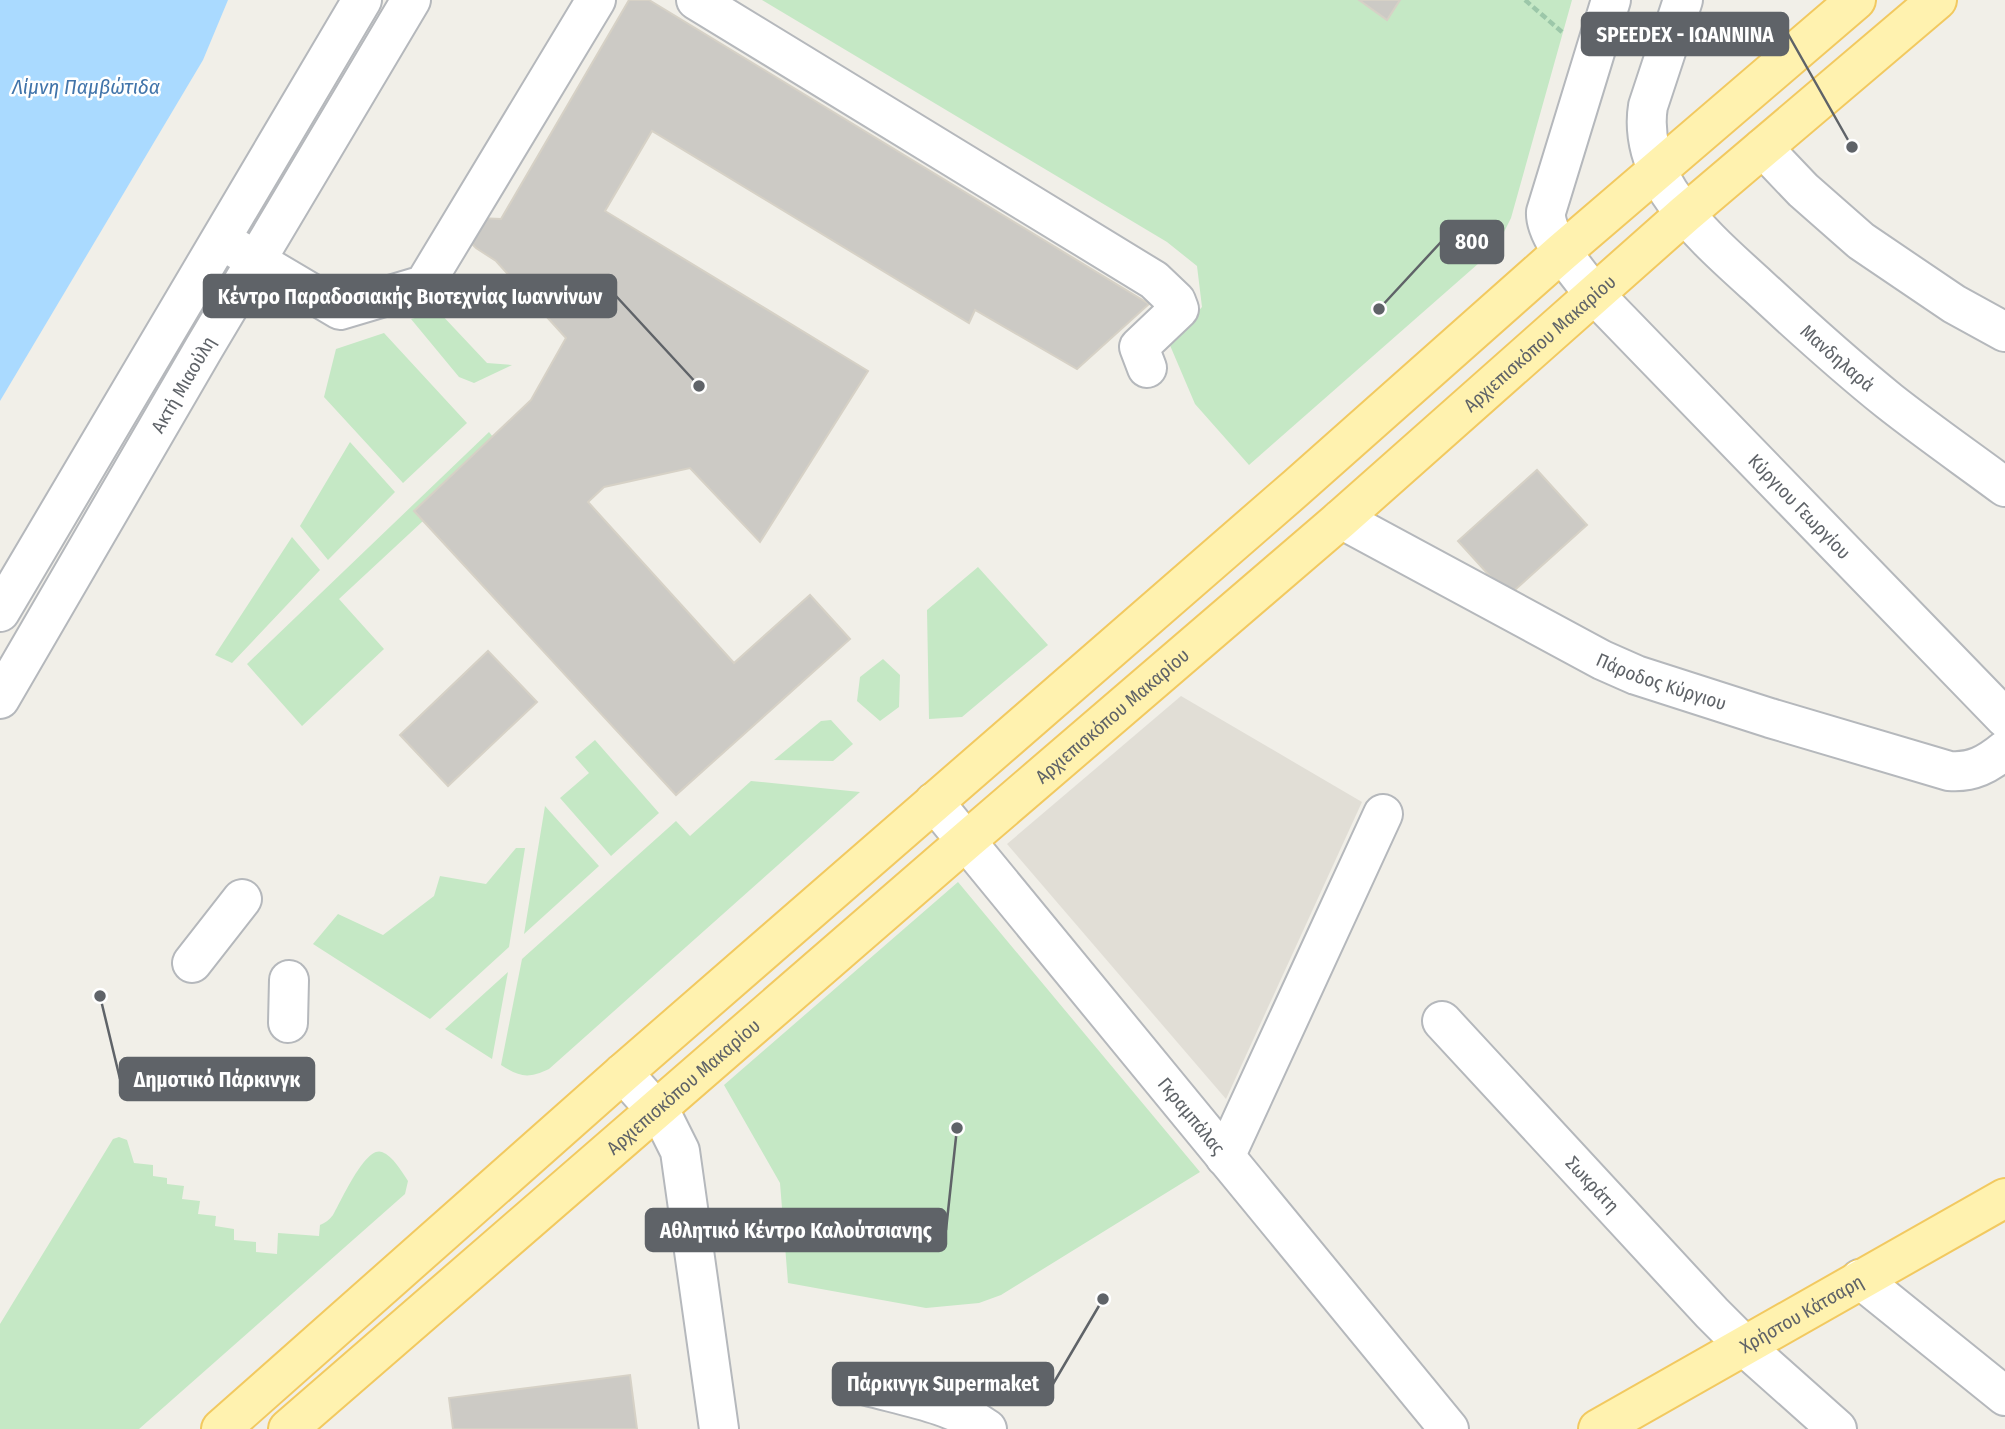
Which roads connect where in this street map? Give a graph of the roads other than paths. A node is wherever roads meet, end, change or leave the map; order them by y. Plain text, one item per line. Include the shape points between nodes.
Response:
1 (362, 0) edge
2 (411, 0) edge
3 (596, 0) edge
4 (696, 0) edge
5 (1611, 0) edge
6 (1683, 0) edge
7 (1856, 0) edge
8 (1937, 0) edge
9 (1763, 148) junction
10 (1657, 171) junction
11 (1685, 214) junction
12 (221, 240) junction
13 (1562, 252) junction
14 (256, 261) junction
15 (1594, 294) junction
16 (2005, 332) edge
17 (1147, 368) dead end
18 (2005, 486) edge
19 (1341, 519) junction
20 (0, 612) edge
21 (0, 699) edge
22 (2005, 718) edge
23 (2005, 750) edge
24 (934, 802) junction
25 (1382, 814) dead end
26 (966, 841) junction
27 (242, 899) dead end
28 (192, 963) dead end
29 (289, 980) dead end
30 (1442, 1021) dead end
31 (288, 1023) dead end
32 (623, 1073) junction
33 (657, 1110) junction
34 (1226, 1157) junction
35 (2005, 1198) edge
36 (1860, 1279) junction
37 (1744, 1345) junction
38 (293, 1365) junction
39 (867, 1387) dead end
40 (2005, 1396) edge
41 (304, 1422) edge
42 (1619, 1424) edge
43 (221, 1429) edge
44 (719, 1429) edge
45 (987, 1429) edge
46 (1449, 1429) edge
47 (1837, 1429) edge

1 - 12 street
2 - 14 street, Ακτή Μιαούλη
3 - 14 street via 424,285 340,310
4 - 17 street via 1154,280 1179,309 1139,347
5 - 13 street, Κύργιου Γεωργίου via 1546,212
6 - 10 street, Μανδηλαρά via 1648,106 1650,152
7 - 10 main road
8 - 9 main road, Αρχιεπισκόπου Μακαρίου
9 - 11 main road, Αρχιεπισκόπου Μακαρίου
9 - 16 street via 1861,241 1954,304
10 - 11 street, Μανδηλαρά
10 - 13 main road
11 - 15 main road, Αρχιεπισκόπου Μακαρίου
11 - 18 street, Μανδηλαρά via 1807,331 1891,402
12 - 14 street
12 - 20 street
13 - 15 street, Κύργιου Γεωργίου
13 - 24 main road
14 - 21 street, Ακτή Μιαούλη
15 - 19 main road, Αρχιεπισκόπου Μακαρίου
15 - 22 street, Κύργιου Γεωργίου
19 - 23 street, Πάροδος Κύργιου via 1636,676 1949,771 1981,767
19 - 26 main road, Αρχιεπισκόπου Μακαρίου
24 - 26 street, Γκραμπάλας
24 - 32 main road
25 - 34 street
26 - 33 main road, Αρχιεπισκόπου Μακαρίου
26 - 34 street, Γκραμπάλας
27 - 28 street
29 - 31 street
30 - 37 street, Σωκράτη
32 - 33 street
32 - 38 main road
33 - 41 main road, Αρχιεπισκόπου Μακαρίου
33 - 44 street via 680,1152
34 - 46 street, Γκραμπάλας
35 - 36 main road, Χρήστου Κάτσαρη
36 - 37 main road, Χρήστου Κάτσαρη
36 - 40 street
37 - 42 main road, Χρήστου Κάτσαρη
37 - 47 street, Σωκράτη
38 - 41 street via 305,1388
38 - 43 main road
39 - 45 street via 949,1408

